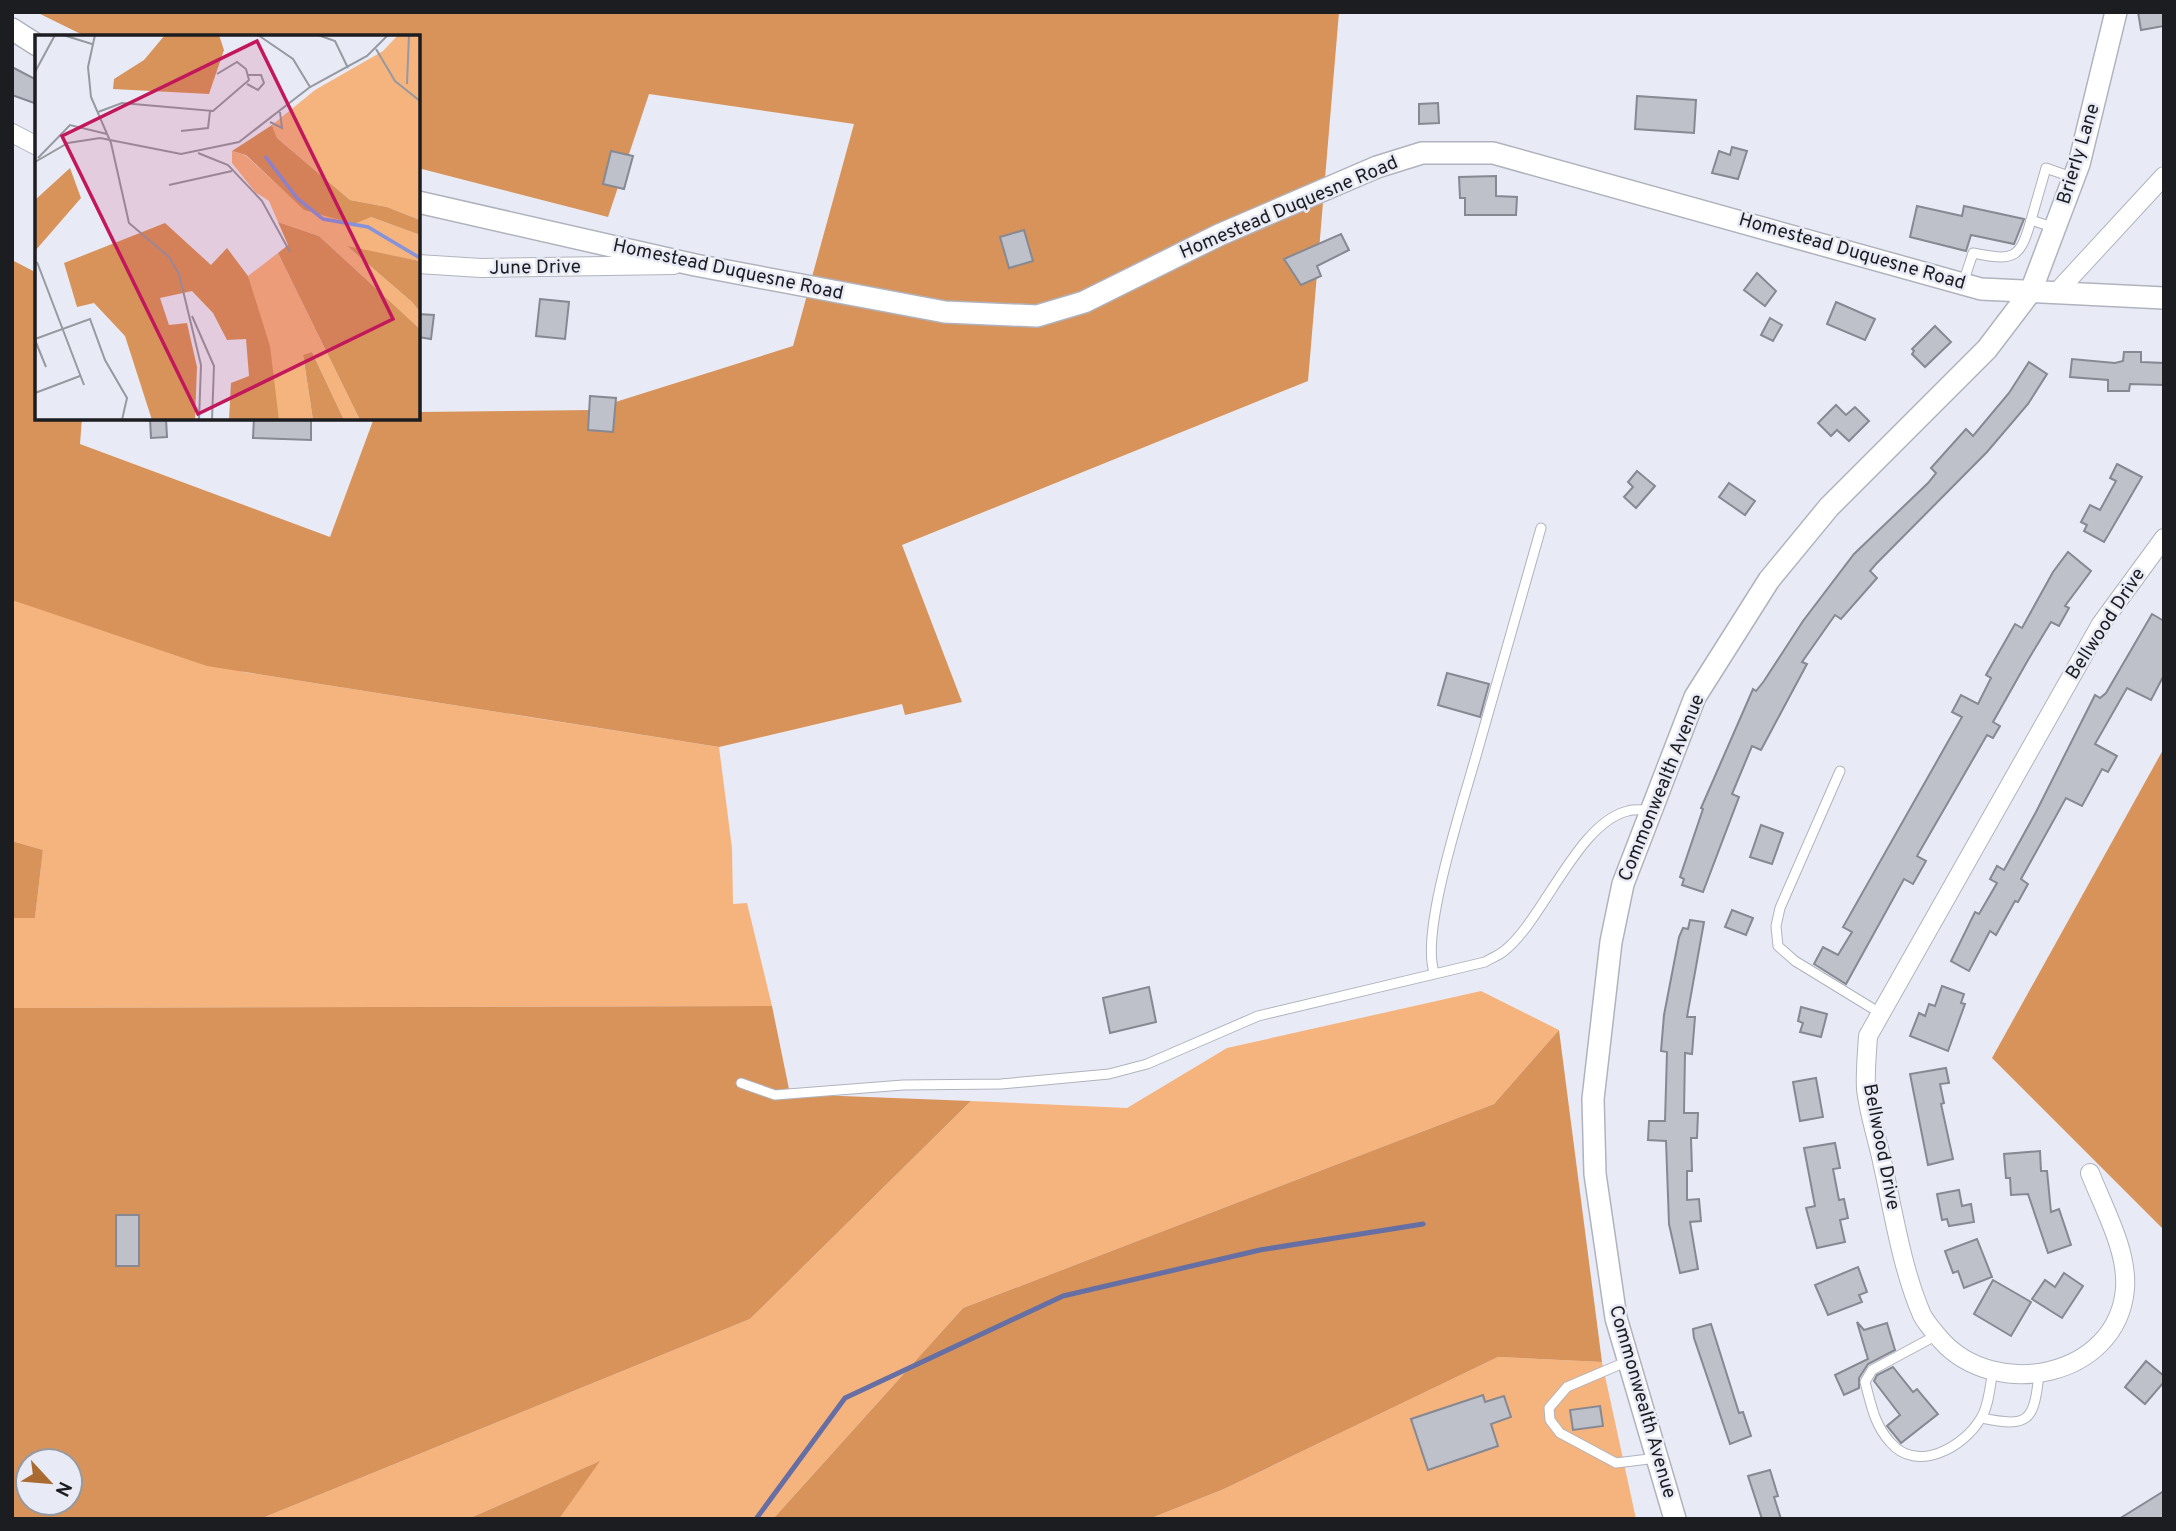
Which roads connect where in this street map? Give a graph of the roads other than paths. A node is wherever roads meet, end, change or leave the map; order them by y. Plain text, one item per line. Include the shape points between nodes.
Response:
1 (2116, 12) edge
2 (12, 29) edge
3 (35, 44) edge
4 (12, 132) edge
5 (35, 145) edge
6 (2164, 176) edge
7 (2074, 178) junction
8 (420, 202) edge
9 (2031, 220) junction
10 (2055, 228) junction
11 (420, 264) edge
12 (695, 265) junction
13 (1963, 284) junction
14 (2031, 292) junction
15 (2056, 293) junction
16 (2164, 298) edge
17 (1541, 528) dead end
18 (2164, 538) edge
19 (1840, 771) dead end
20 (1649, 810) junction
21 (1434, 972) junction
22 (1880, 1013) junction
23 (741, 1083) dead end
24 (2090, 1174) dead end
25 (1937, 1335) junction
26 (1628, 1360) junction
27 (1993, 1370) junction
28 (2039, 1374) junction
29 (1982, 1418) junction
30 (1657, 1458) junction
31 (1675, 1519) edge

1 - 7 street, Brierly Lane
2 - 3 street
4 - 5 street
6 - 15 street
7 - 9 lane via 2046,168
7 - 10 street, Brierly Lane
8 - 12 street, Homestead Duquesne Road
9 - 10 lane
9 - 13 lane via 2023,247 2015,255 2001,259 1973,253
10 - 14 street, Brierly Lane
11 - 12 street, June Drive via 481,268
12 - 13 street, Homestead Duquesne Road via 945,313 1037,316 1084,302 1219,235 1377,167 1422,153 1481,153 1506,156
13 - 14 street, Homestead Duquesne Road
14 - 15 street, Homestead Duquesne Road
14 - 20 street, Commonwealth Avenue via 1987,349 1829,507 1769,580 1695,697
15 - 16 street, Homestead Duquesne Road
17 - 21 lane via 1448,858 1431,941
18 - 22 street, Bellwood Drive via 2101,624
19 - 22 lane via 1780,908 1778,946
20 - 21 lane via 1626,811 1602,825 1504,951 1485,962
20 - 26 street, Commonwealth Avenue via 1623,884 1611,942 1592,1099 1604,1243
21 - 23 lane via 1258,1016 1147,1064 1109,1074 775,1095
22 - 25 street, Bellwood Drive via 1868,1036 1866,1088 1899,1239 1923,1317
24 - 28 street, Bellwood Drive via 2124,1262 2125,1290 2107,1336 2060,1371
25 - 27 street, Bellwood Drive via 1957,1355
25 - 29 lane via 1872,1370 1865,1382 1875,1421 1891,1444 1925,1457 1953,1449
26 - 30 street, Commonwealth Avenue
26 - 30 lane via 1567,1387 1549,1408 1550,1420 1560,1433 1616,1463
27 - 28 street, Bellwood Drive
27 - 29 lane
28 - 29 lane via 2035,1406 2026,1418 2012,1424
30 - 31 street, Commonwealth Avenue

